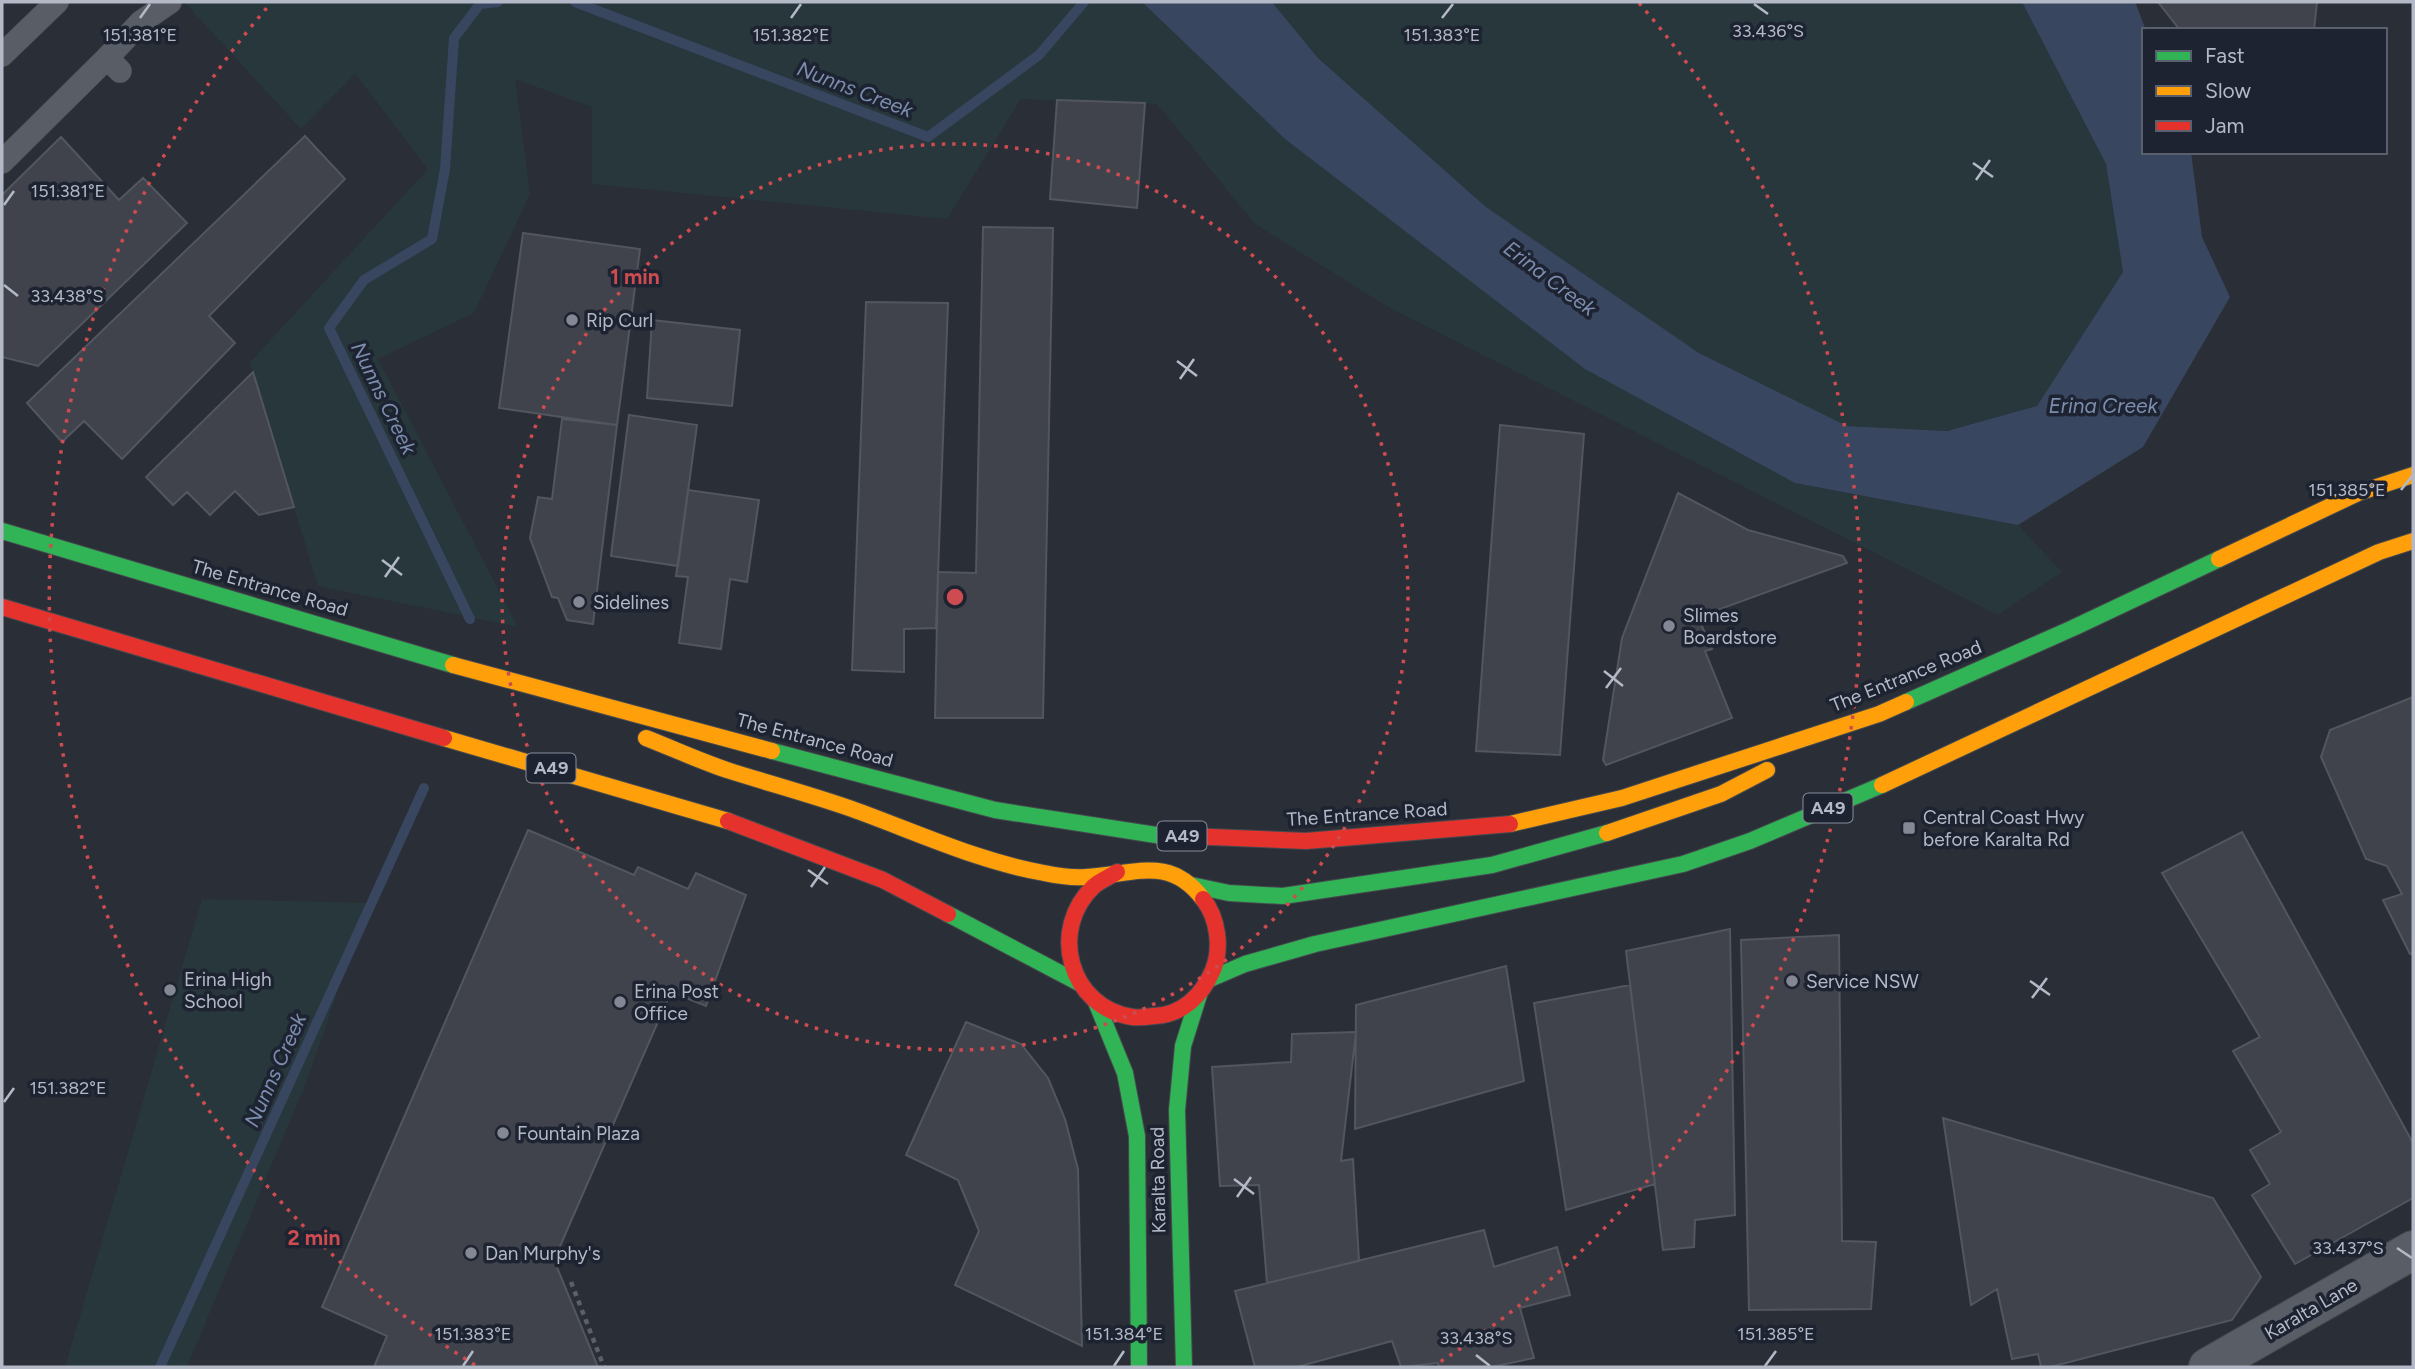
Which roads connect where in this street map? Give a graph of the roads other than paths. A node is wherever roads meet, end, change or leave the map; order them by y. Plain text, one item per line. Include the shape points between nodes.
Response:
1 (57, 2) edge
2 (170, 2) edge
3 (3, 51) edge
4 (2, 162) edge
5 (2413, 475) edge
6 (2, 531) edge
7 (2413, 541) edge
8 (2, 607) edge
9 (488, 675) junction
10 (1879, 714) junction
11 (1117, 872) junction
12 (1191, 885) junction
13 (1210, 979) junction
14 (1079, 983) junction
15 (1199, 995) junction
16 (1096, 1002) junction
17 (2413, 1250) edge
18 (1139, 1367) edge
19 (1184, 1367) edge
20 (2208, 1367) edge

1 - 3 lane
2 - 4 lane via 141,22 113,64
5 - 10 main road, The Entrance Road / A49 via 2344,500
6 - 9 main road, The Entrance Road / A49
7 - 13 main road, A49 via 2366,558 1912,772 1750,841 1683,864 1315,944
8 - 14 main road, A49 via 730,822 883,880
9 - 10 main road, The Entrance Road / A49 via 995,810 1156,835 1306,841 1500,826 1622,798
9 - 11 main road, A49 via 710,764 1009,866 1074,877
10 - 12 main road, A49 via 1721,794 1596,837 1492,865 1283,896
11 - 12 main road, A49 via 1146,868 1175,875
11 - 14 main road, A49 via 1094,886 1077,906 1068,934 1069,960
12 - 13 main road, A49 via 1208,905 1218,928 1218,954
13 - 15 main road, A49
14 - 16 main road, A49
15 - 16 main road, A49 via 1175,1012 1146,1019 1118,1015
15 - 19 main road, Karalta Road via 1182,1046 1177,1110
16 - 18 main road, Karalta Road via 1125,1073 1137,1136
17 - 20 street, Karalta Lane

